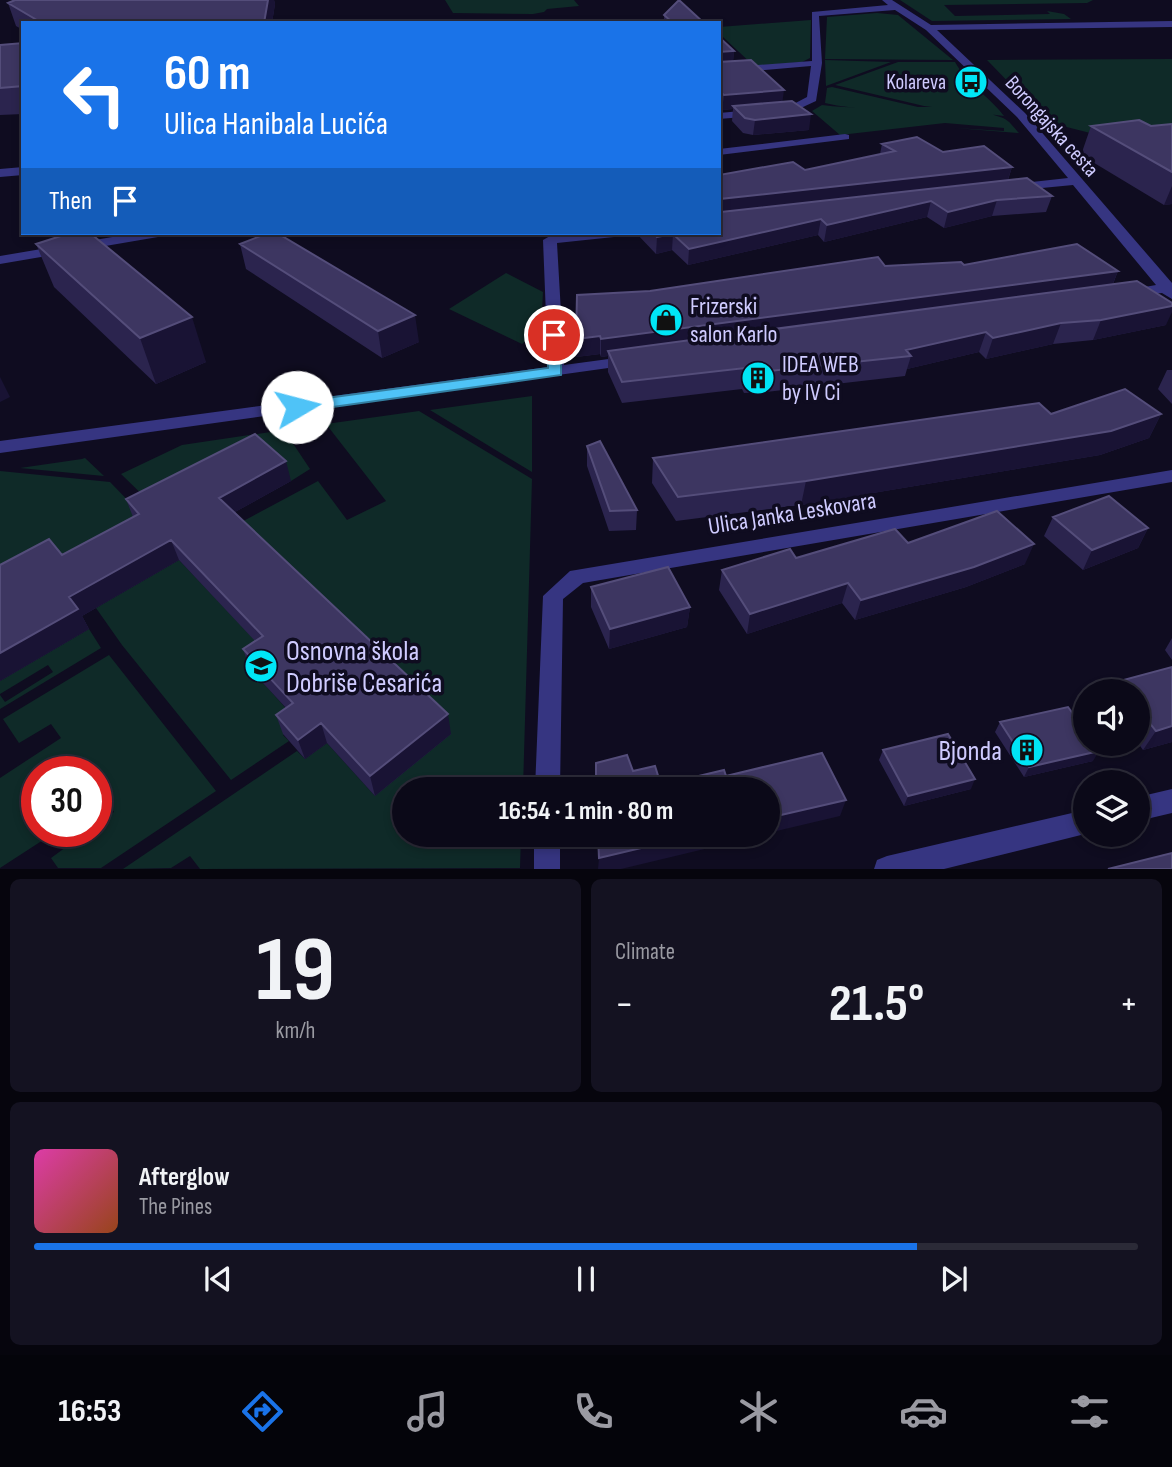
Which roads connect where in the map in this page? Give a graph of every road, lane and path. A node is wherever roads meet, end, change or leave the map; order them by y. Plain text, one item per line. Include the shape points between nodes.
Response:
1 (886, 0) edge
2 (897, 8) junction
3 (1172, 24) edge
4 (929, 28) junction
5 (817, 63) junction
6 (721, 71) edge
7 (721, 116) edge
8 (845, 137) dead end
9 (721, 152) edge
10 (21, 171) edge
11 (0, 173) edge
12 (1077, 181) junction
13 (1003, 189) edge
14 (146, 235) edge
15 (596, 235) edge
16 (0, 260) edge
17 (1170, 290) edge
18 (1105, 297) edge
19 (652, 358) edge
20 (556, 372) junction
21 (0, 447) edge
22 (1172, 476) edge
23 (547, 777) edge
24 (1172, 801) edge
25 (1150, 806) edge
26 (1073, 825) edge
27 (547, 847) edge
28 (547, 869) edge
29 (887, 869) edge

1 - 2 street, Borongajska cesta
2 - 4 street, Borongajska cesta
2 - 5 street via 815,15
3 - 4 street
4 - 12 street, Borongajska cesta via 1021,115
5 - 6 street
5 - 7 street via 815,91 806,104 777,112
8 - 9 street
10 - 11 street
12 - 13 street
12 - 17 street, Borongajska cesta
14 - 16 street
15 - 20 street via 550,240
17 - 18 street
19 - 20 street
20 - 21 street
22 - 23 street, Ulica Janka Leskovara via 577,576 553,596
24 - 25 street
26 - 29 street
27 - 28 street

